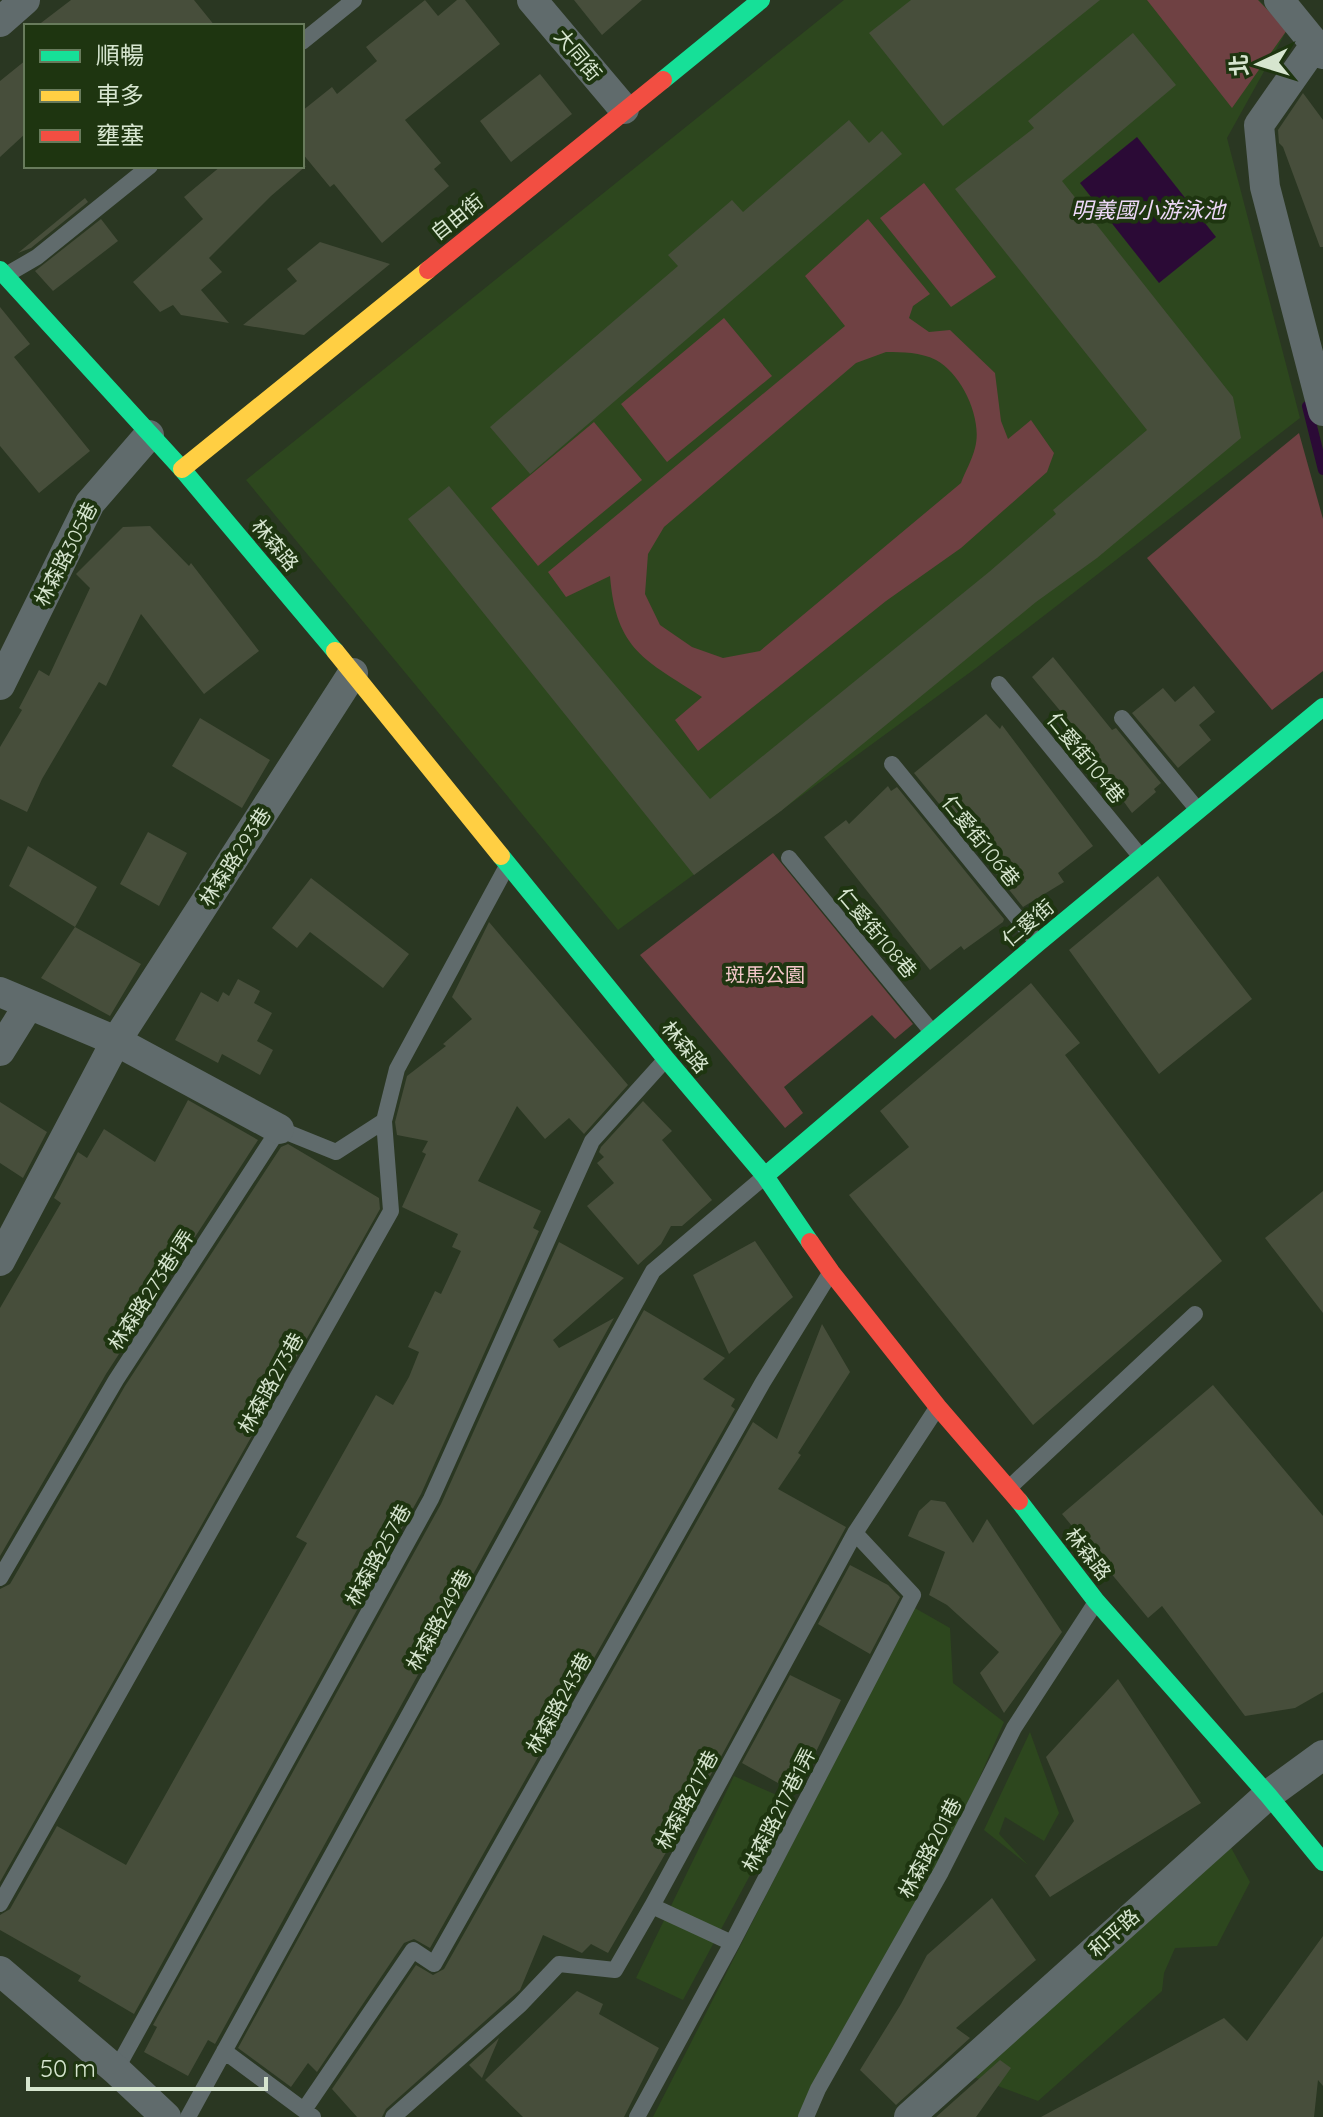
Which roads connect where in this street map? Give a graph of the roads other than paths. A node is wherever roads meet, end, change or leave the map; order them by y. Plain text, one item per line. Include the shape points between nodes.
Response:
1 (25, 0) edge
2 (354, 0) edge
3 (532, 0) edge
4 (761, 0) edge
5 (1279, 0) edge
6 (0, 22) edge
7 (304, 40) edge
8 (1319, 50) edge
9 (624, 109) junction
10 (148, 168) edge
11 (2, 274) edge
12 (1323, 411) edge
13 (149, 435) junction
14 (182, 469) junction
15 (353, 673) junction
16 (999, 684) dead end
17 (0, 685) edge
18 (1323, 707) edge
19 (1122, 718) dead end
20 (892, 764) dead end
21 (1198, 811) junction
22 (1142, 857) junction
23 (789, 858) dead end
24 (508, 864) junction
25 (1038, 943) junction
26 (0, 992) edge
27 (28, 1006) junction
28 (933, 1033) junction
29 (116, 1041) junction
30 (0, 1051) edge
31 (666, 1059) junction
32 (384, 1121) junction
33 (279, 1129) junction
34 (765, 1176) junction
35 (0, 1261) edge
36 (831, 1272) junction
37 (1195, 1314) dead end
38 (938, 1407) junction
39 (1009, 1488) junction
40 (855, 1533) junction
41 (0, 1578) edge
42 (1096, 1601) junction
43 (1323, 1755) edge
44 (1268, 1795) junction
45 (1323, 1862) edge
46 (0, 1904) edge
47 (652, 1906) junction
48 (732, 1943) junction
49 (1, 1974) edge
50 (224, 2051) junction
51 (116, 2070) junction
52 (308, 2114) edge
53 (166, 2117) edge
54 (188, 2117) edge
55 (393, 2117) edge
56 (637, 2117) edge
57 (806, 2117) edge
58 (909, 2117) edge

1 - 6 street
2 - 7 lane
3 - 9 street, 大同街
4 - 9 street, 自由街
5 - 8 street
8 - 12 street via 1259,125 1265,187
9 - 14 street, 自由街
10 - 11 lane via 37,257
11 - 13 street, 林森路
13 - 14 street, 林森路
13 - 17 street, 林森路305巷 via 90,503
14 - 15 street, 林森路
15 - 24 street, 林森路
15 - 29 street, 林森路293巷
16 - 22 lane, 仁愛街104巷
18 - 21 street, 仁愛街
19 - 21 lane
20 - 25 lane, 仁愛街106巷
21 - 22 street, 仁愛街
22 - 25 street, 仁愛街
23 - 28 lane, 仁愛街108巷
24 - 31 street, 林森路
24 - 32 lane, 林森路273巷 via 397,1069
25 - 28 street, 仁愛街
26 - 27 street
27 - 29 street
27 - 30 street
28 - 34 street, 仁愛街
29 - 33 street
29 - 35 street, 林森路293巷
31 - 34 street, 林森路
31 - 51 lane, 林森路257巷 via 592,1141 431,1499
32 - 33 lane via 336,1152
32 - 46 lane, 林森路273巷 via 391,1211
33 - 41 lane, 林森路273巷1弄 via 116,1380
34 - 36 street, 林森路
34 - 50 lane, 林森路249巷 via 653,1271
36 - 38 street, 林森路
36 - 52 lane, 林森路243巷 via 763,1382 434,1964 413,1950
37 - 39 lane
38 - 39 street, 林森路
38 - 40 lane, 林森路217巷
39 - 42 street, 林森路
40 - 47 lane, 林森路217巷
40 - 48 lane, 林森路217巷1弄 via 913,1595
42 - 44 street, 林森路
42 - 57 lane, 林森路201巷 via 1014,1728
43 - 44 street, 和平路
44 - 45 street, 林森路
44 - 58 street, 和平路
47 - 48 lane
47 - 55 lane, 林森路217巷 via 615,1970 559,1964
48 - 56 lane, 林森路217巷1弄
49 - 51 street
50 - 52 lane
50 - 54 lane, 林森路249巷
51 - 53 street

